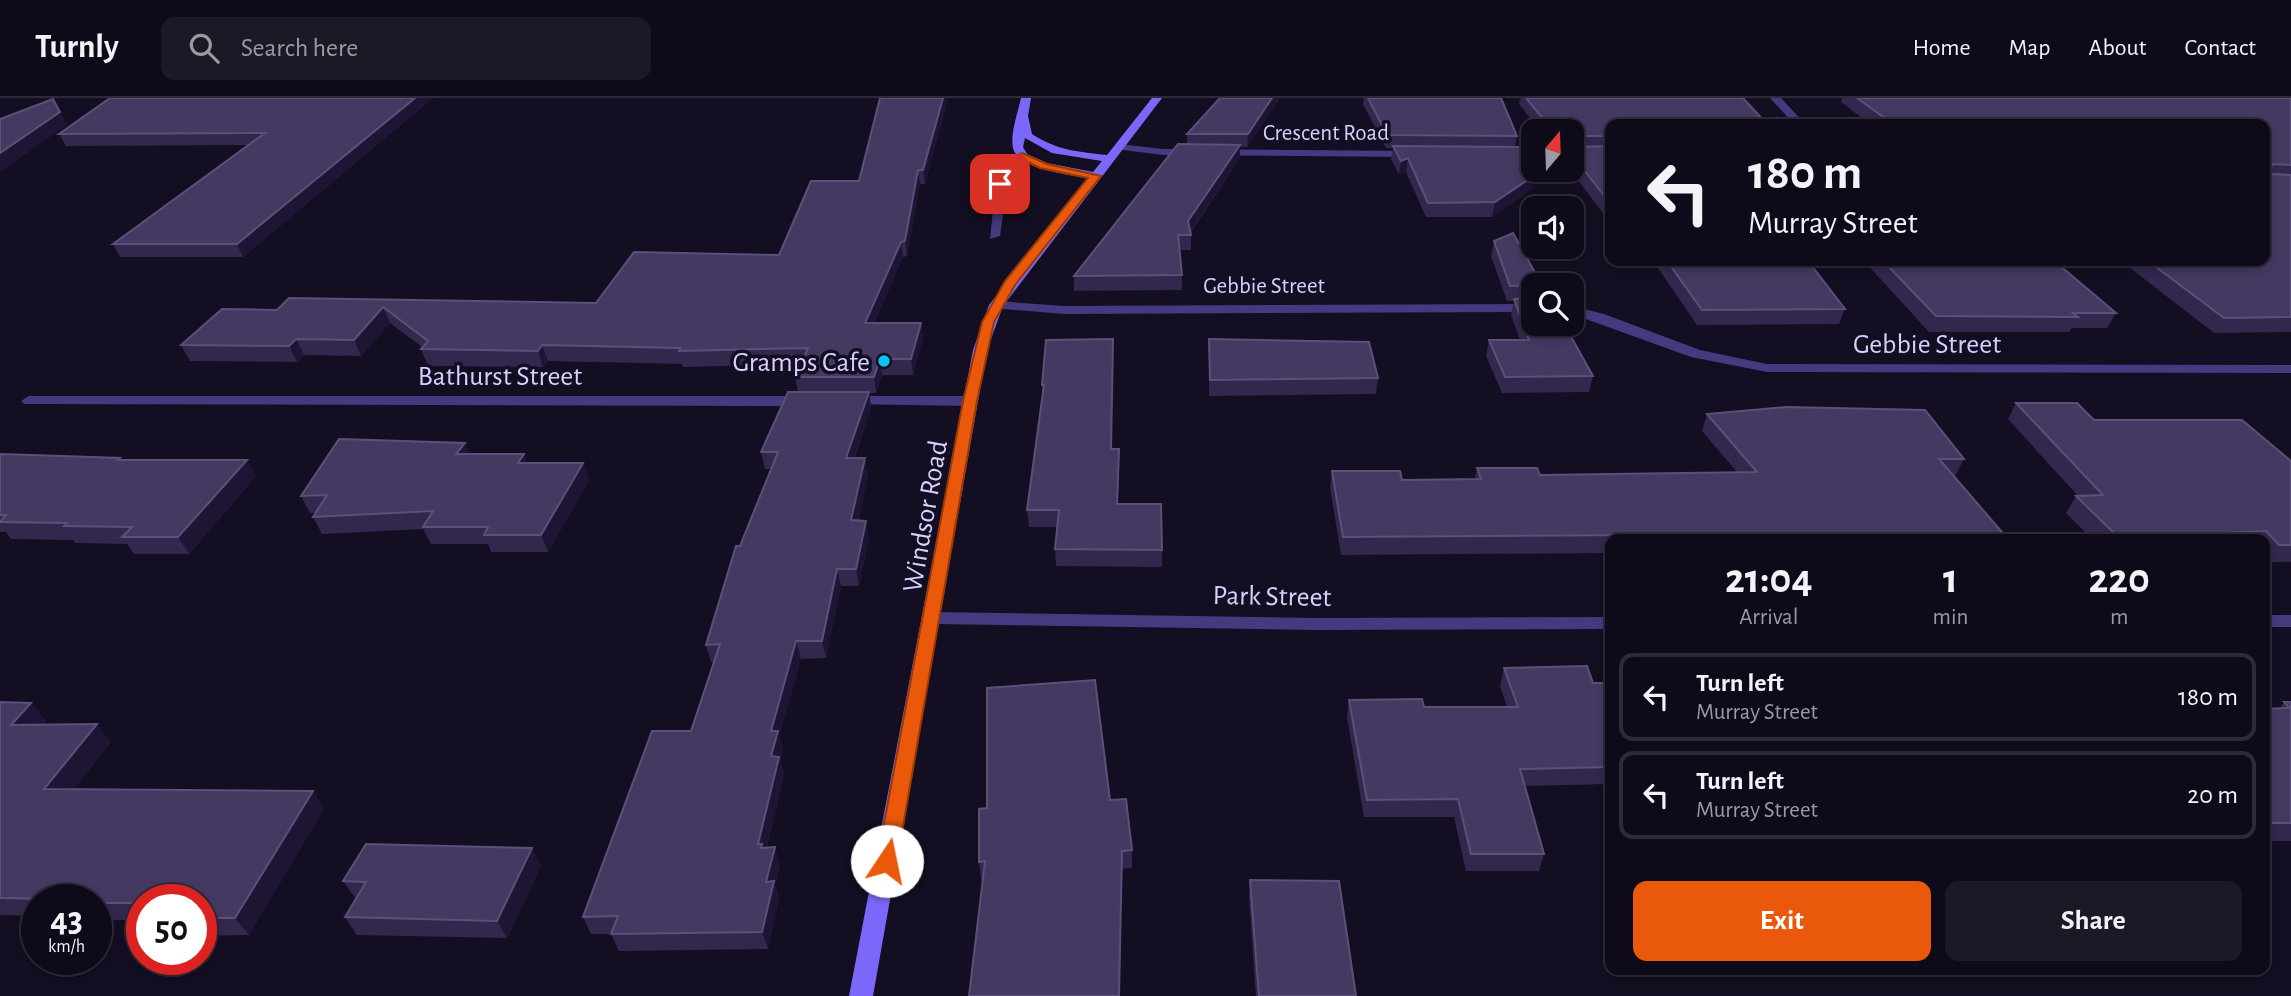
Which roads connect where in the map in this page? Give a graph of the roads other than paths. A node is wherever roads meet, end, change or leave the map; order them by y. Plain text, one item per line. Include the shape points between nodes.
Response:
1 (1026, 98) edge
2 (1157, 98) edge
3 (1776, 98) edge
4 (1023, 117) junction
5 (1795, 119) edge
6 (1114, 153) junction
7 (1423, 154) edge
8 (1492, 154) edge
9 (1521, 155) edge
10 (1022, 156) junction
11 (1095, 176) junction
12 (993, 236) dead end
13 (996, 304) junction
14 (1521, 308) edge
15 (1584, 313) edge
16 (2291, 369) edge
17 (29, 401) dead end
18 (970, 401) junction
19 (933, 618) junction
20 (2270, 621) edge
21 (2291, 621) edge
22 (1605, 623) edge
23 (861, 996) edge

1 - 4 main road
2 - 6 main road, Windsor Road
3 - 5 street
4 - 6 main road via 1027,135 1044,146 1065,153
4 - 10 main road via 1018,147
6 - 7 street, Crescent Road
6 - 11 main road, Windsor Road
8 - 9 street
10 - 11 main road via 1044,166
10 - 12 street via 1003,171
11 - 13 main road, Windsor Road
13 - 14 street, Gebbie Street via 1064,310
13 - 18 main road, Windsor Road via 980,350
15 - 16 street, Gebbie Street via 1696,354 1767,368
17 - 18 street, Bathurst Street
18 - 19 main road, Windsor Road
19 - 22 street, Park Street
19 - 23 main road, Windsor Road
20 - 21 street

